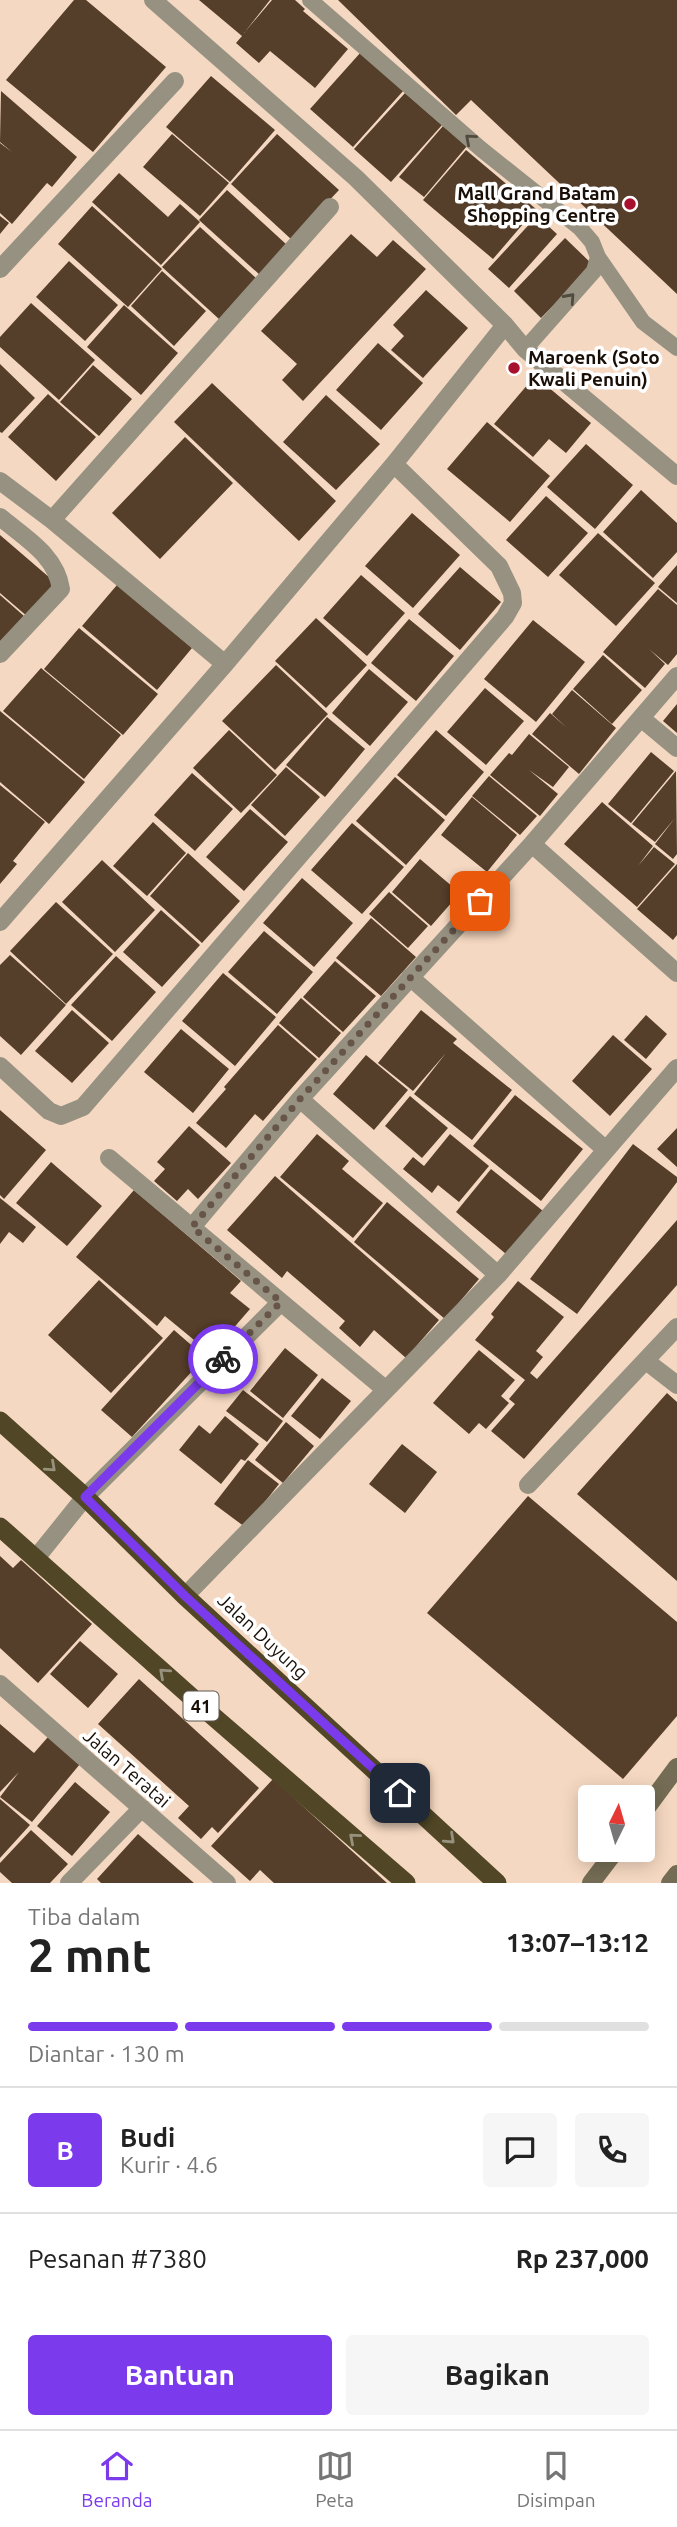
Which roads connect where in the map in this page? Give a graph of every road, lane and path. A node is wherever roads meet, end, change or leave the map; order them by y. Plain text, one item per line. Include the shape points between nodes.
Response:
1 (153, 0) edge
2 (310, 0) edge
3 (175, 81) dead end
4 (330, 207) dead end
5 (598, 257) junction
6 (0, 269) edge
7 (505, 325) junction
8 (677, 348) edge
9 (525, 349) junction
10 (394, 464) junction
11 (677, 476) edge
12 (0, 481) edge
13 (0, 517) edge
14 (52, 520) junction
15 (0, 654) edge
16 (225, 664) junction
17 (677, 676) edge
18 (641, 718) junction
19 (677, 748) edge
20 (532, 844) junction
21 (0, 922) edge
22 (677, 973) edge
23 (410, 977) junction
24 (0, 1066) edge
25 (677, 1068) edge
26 (300, 1099) junction
27 (606, 1150) junction
28 (109, 1158) dead end
29 (192, 1227) junction
30 (498, 1275) junction
31 (281, 1302) junction
32 (677, 1327) edge
33 (646, 1361) junction
34 (677, 1385) edge
35 (386, 1390) junction
36 (0, 1421) edge
37 (528, 1485) dead end
38 (85, 1497) junction
39 (0, 1527) edge
40 (36, 1558) junction
41 (185, 1596) junction
42 (0, 1684) edge
43 (677, 1767) edge
44 (655, 1797) edge
45 (142, 1808) junction
46 (606, 1862) edge
47 (677, 1874) edge
48 (69, 1883) edge
49 (227, 1883) edge
50 (405, 1883) edge
51 (497, 1883) edge
52 (591, 1883) edge
53 (670, 1883) edge

1 - 7 street via 356,178
5 -> 2 lane via 580,228 481,149
3 - 6 street
4 - 14 street
5 - 8 lane via 643,322
9 -> 5 lane via 594,271
7 - 9 street
7 - 10 street
9 - 11 street
10 - 16 street
10 - 24 street via 499,566 512,593 513,603 505,617 83,1107 61,1116 49,1111
12 - 14 street
13 - 15 street via 48,557 59,573 61,589
14 - 16 street
16 - 21 street
17 - 18 street
18 - 19 street
18 - 20 street
20 - 22 street
20 - 23 street
23 - 26 street
23 - 27 street
25 - 27 street
26 - 29 street
26 - 30 street
27 - 30 street
28 - 29 street
29 - 31 street
30 - 35 street
31 - 35 street
31 - 38 street
32 - 33 street
33 - 34 street
33 - 37 street
35 - 41 street
36 -> 38 highway, Jalan Duyung
38 - 40 street
38 - 41 highway, Jalan Duyung
39 - 40 highway, 41
50 -> 40 highway, 41
41 -> 51 highway, Jalan Duyung
42 - 45 street, Jalan Teratai
43 - 44 main road
45 - 48 street
45 - 49 street, Jalan Teratai
46 - 52 main road
47 - 53 main road

